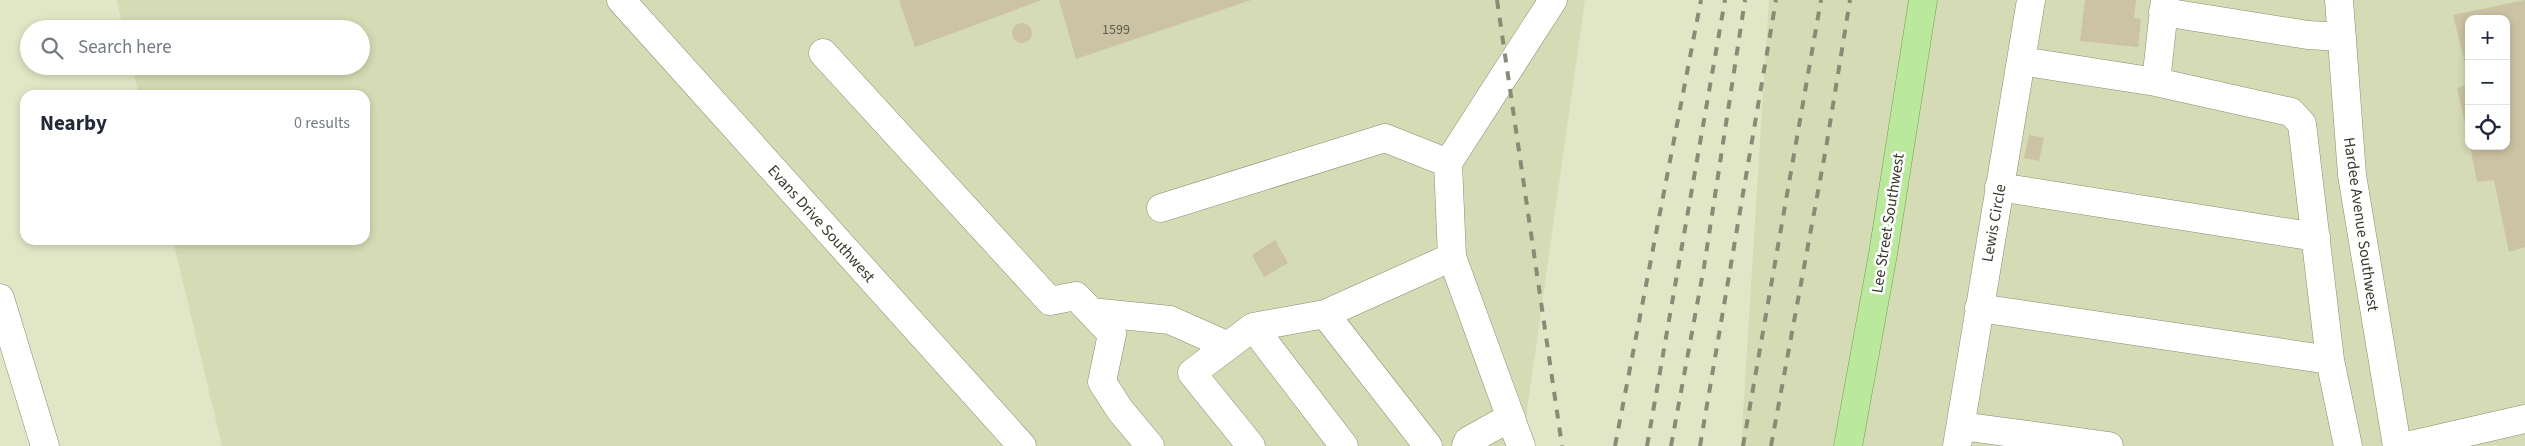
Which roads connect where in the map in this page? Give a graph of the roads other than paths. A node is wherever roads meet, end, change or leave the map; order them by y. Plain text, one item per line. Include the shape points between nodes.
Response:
1 (622, 0) edge
2 (1553, 0) edge
3 (1923, 0) edge
4 (2031, 0) edge
5 (2339, 0) edge
6 (2164, 6) edge
7 (2342, 37) junction
8 (823, 53) dead end
9 (2021, 61) junction
10 (2156, 82) junction
11 (1448, 163) junction
12 (1999, 187) junction
13 (1161, 208) dead end
14 (2316, 236) junction
15 (1452, 257) junction
16 (0, 298) edge
17 (1979, 308) junction
18 (1091, 312) junction
19 (1325, 314) junction
20 (1253, 327) junction
21 (1226, 346) junction
22 (2330, 360) junction
23 (1511, 417) junction
24 (2525, 419) edge
25 (1959, 436) edge
26 (46, 446) edge
27 (1022, 446) edge
28 (1150, 446) edge
29 (1252, 446) edge
30 (1344, 446) edge
31 (1428, 446) edge
32 (1466, 446) edge
33 (1521, 446) edge
34 (1848, 446) edge
35 (2109, 446) edge
36 (2348, 446) edge
37 (2397, 446) edge
38 (2407, 446) edge

1 - 27 street, Evans Drive Southwest
2 - 11 street
3 - 34 main road, Lee Street Southwest via 1883,254
4 - 9 street, Lewis Circle
5 - 7 street, Hardee Avenue Southwest
6 - 7 street via 2308,36
6 - 10 street
7 - 37 street, Hardee Avenue Southwest via 2352,175
8 - 18 street via 1050,301 1076,296
9 - 10 street
9 - 12 street, Lewis Circle
10 - 14 street via 2291,112 2302,124
11 - 13 street via 1385,138
11 - 15 street
12 - 14 street
12 - 17 street, Lewis Circle
14 - 22 street
15 - 19 street
15 - 23 street
16 - 26 street
17 - 22 street
17 - 25 street, Lewis Circle
18 - 21 street via 1170,320
18 - 28 street via 1112,334 1102,382
19 - 20 street
19 - 31 street
20 - 21 street
20 - 30 street
21 - 29 street via 1192,373
22 - 36 street
23 - 32 street via 1468,441
23 - 33 street
24 - 38 street
25 - 35 street

